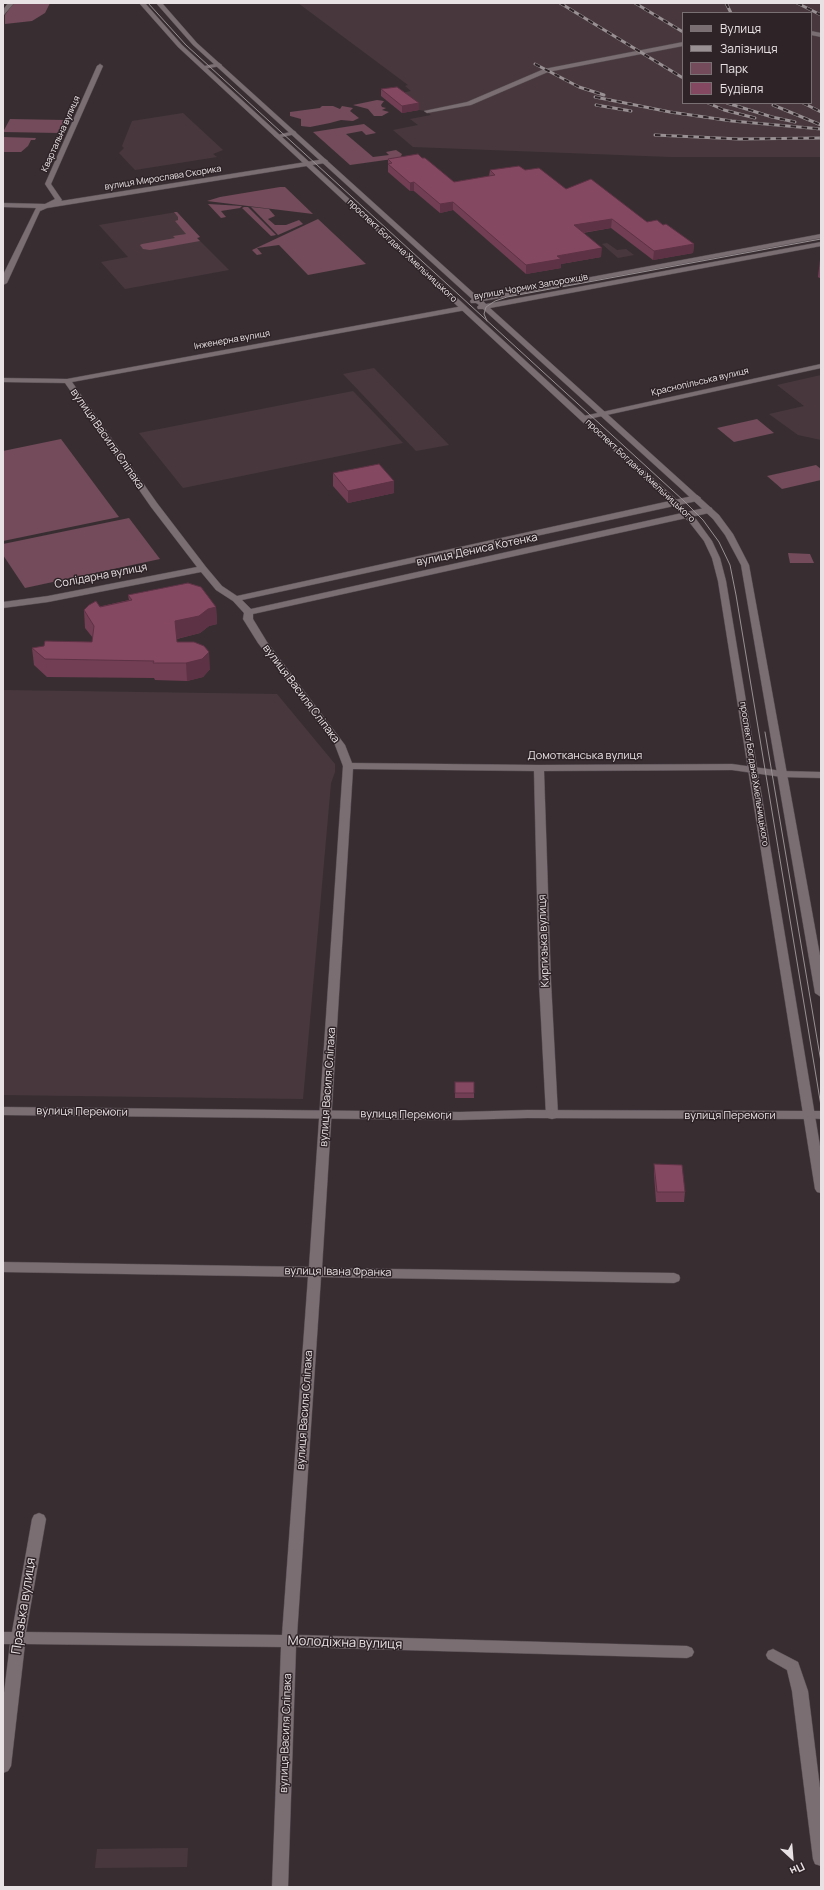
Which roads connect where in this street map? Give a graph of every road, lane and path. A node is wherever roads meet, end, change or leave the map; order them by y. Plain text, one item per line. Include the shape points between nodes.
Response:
1 (11, 3) edge
2 (142, 3) edge
3 (159, 3) edge
4 (3, 14) edge
5 (682, 44) edge
6 (218, 65) junction
7 (100, 66) dead end
8 (203, 68) junction
9 (426, 111) dead end
10 (294, 133) junction
11 (277, 136) junction
12 (325, 161) junction
13 (308, 164) junction
14 (3, 205) edge
15 (46, 206) junction
16 (821, 236) edge
17 (412, 240) junction
18 (394, 243) junction
19 (821, 244) edge
20 (595, 277) junction
21 (3, 283) edge
22 (604, 284) junction
23 (478, 300) junction
24 (486, 307) junction
25 (463, 308) junction
26 (821, 366) edge
27 (3, 380) edge
28 (67, 381) junction
29 (604, 414) junction
30 (584, 418) junction
31 (697, 498) junction
32 (675, 503) junction
33 (710, 510) junction
34 (688, 516) junction
35 (203, 569) junction
36 (236, 599) junction
37 (3, 605) edge
38 (249, 612) junction
39 (348, 766) junction
40 (539, 768) junction
41 (754, 770) junction
42 (782, 774) junction
43 (821, 775) edge
44 (821, 993) edge
45 (3, 1111) edge
46 (326, 1114) junction
47 (552, 1115) junction
48 (815, 1115) edge
49 (821, 1189) edge
50 (3, 1267) edge
51 (314, 1272) junction
52 (674, 1278) dead end
53 (39, 1519) dead end
54 (3, 1638) edge
55 (18, 1638) junction
56 (290, 1641) junction
57 (687, 1652) dead end
58 (773, 1655) dead end
59 (3, 1766) edge
60 (821, 1858) edge
61 (280, 1887) edge

1 - 4 street
2 - 8 street, проспект Богдана Хмельницького via 171,37
3 - 6 street, проспект Богдана Хмельницького via 187,36
5 - 9 street via 546,70 469,104
6 - 8 street
6 - 10 street, проспект Богдана Хмельницького
7 - 15 street, Квартальна вулиця via 48,184 59,200
8 - 11 street, проспект Богдана Хмельницького
10 - 11 street
10 - 12 street, проспект Богдана Хмельницького
11 - 13 street, проспект Богдана Хмельницького
12 - 13 street, вулиця Мирослава Скорика
12 - 17 street, проспект Богдана Хмельницького
13 - 15 street, вулиця Мирослава Скорика
13 - 18 street, проспект Богдана Хмельницького
14 - 15 street, вулиця Мирослава Скорика
15 - 21 street, Квартальна вулиця via 37,210
16 - 20 street, вулиця Чорних Запорожців
17 - 18 street
17 - 23 street, проспект Богдана Хмельницького
18 - 25 street, проспект Богдана Хмельницького
19 - 22 street, вулиця Чорних Запорожців
20 - 22 street
20 - 23 street, вулиця Чорних Запорожців
22 - 24 street, вулиця Чорних Запорожців
23 - 24 street, проспект Богдана Хмельницького
23 - 25 street, вулиця Чорних Запорожців
24 - 25 street, вулиця Чорних Запорожців
24 - 29 street, проспект Богдана Хмельницького
25 - 28 street, Інженерна вулиця
25 - 30 street, проспект Богдана Хмельницького
26 - 29 street, Краснопільська вулиця
27 - 28 street, Інженерна вулиця
28 - 35 street, вулиця Василя Сліпака via 154,505
29 - 30 street, Краснопільська вулиця
29 - 31 street, проспект Богдана Хмельницького
30 - 32 street, проспект Богдана Хмельницького
31 - 32 street, вулиця Дениса Котенка
31 - 33 street, проспект Богдана Хмельницького
32 - 34 street, проспект Богдана Хмельницького
32 - 36 street, вулиця Дениса Котенка
33 - 34 street, вулиця Дениса Котенка
33 - 42 street, проспект Богдана Хмельницького via 729,534 745,565
34 - 38 street, вулиця Дениса Котенка
34 - 41 street, проспект Богдана Хмельницького via 708,541 719,567
35 - 36 street, вулиця Василя Сліпака via 220,588
35 - 37 street, Солідарна вулиця via 48,599
36 - 38 street, вулиця Василя Сліпака
38 - 39 street, вулиця Василя Сліпака via 248,619 263,643 340,745
39 - 40 street, Домотканська вулиця
39 - 46 street, вулиця Василя Сліпака
40 - 41 street, Домотканська вулиця
40 - 47 street, Киргизька вулиця
41 - 42 street, Домотканська вулиця
41 - 48 street, проспект Богдана Хмельницького
42 - 43 street, Домотканська вулиця
42 - 44 street, проспект Богдана Хмельницького
45 - 46 street, вулиця Перемоги
46 - 47 street, вулиця Перемоги
46 - 51 street, вулиця Василя Сліпака
47 - 48 street, вулиця Перемоги
48 - 49 street, проспект Богдана Хмельницького
50 - 51 street, вулиця Івана Франка
51 - 52 street, вулиця Івана Франка
51 - 56 street, вулиця Василя Сліпака
53 - 55 street, Празька вулиця
54 - 55 street, Молодіжна вулиця
55 - 56 street, Молодіжна вулиця
55 - 59 street, Празька вулиця
56 - 57 street, Молодіжна вулиця
56 - 61 street, вулиця Василя Сліпака
58 - 60 street via 793,1666 800,1691

